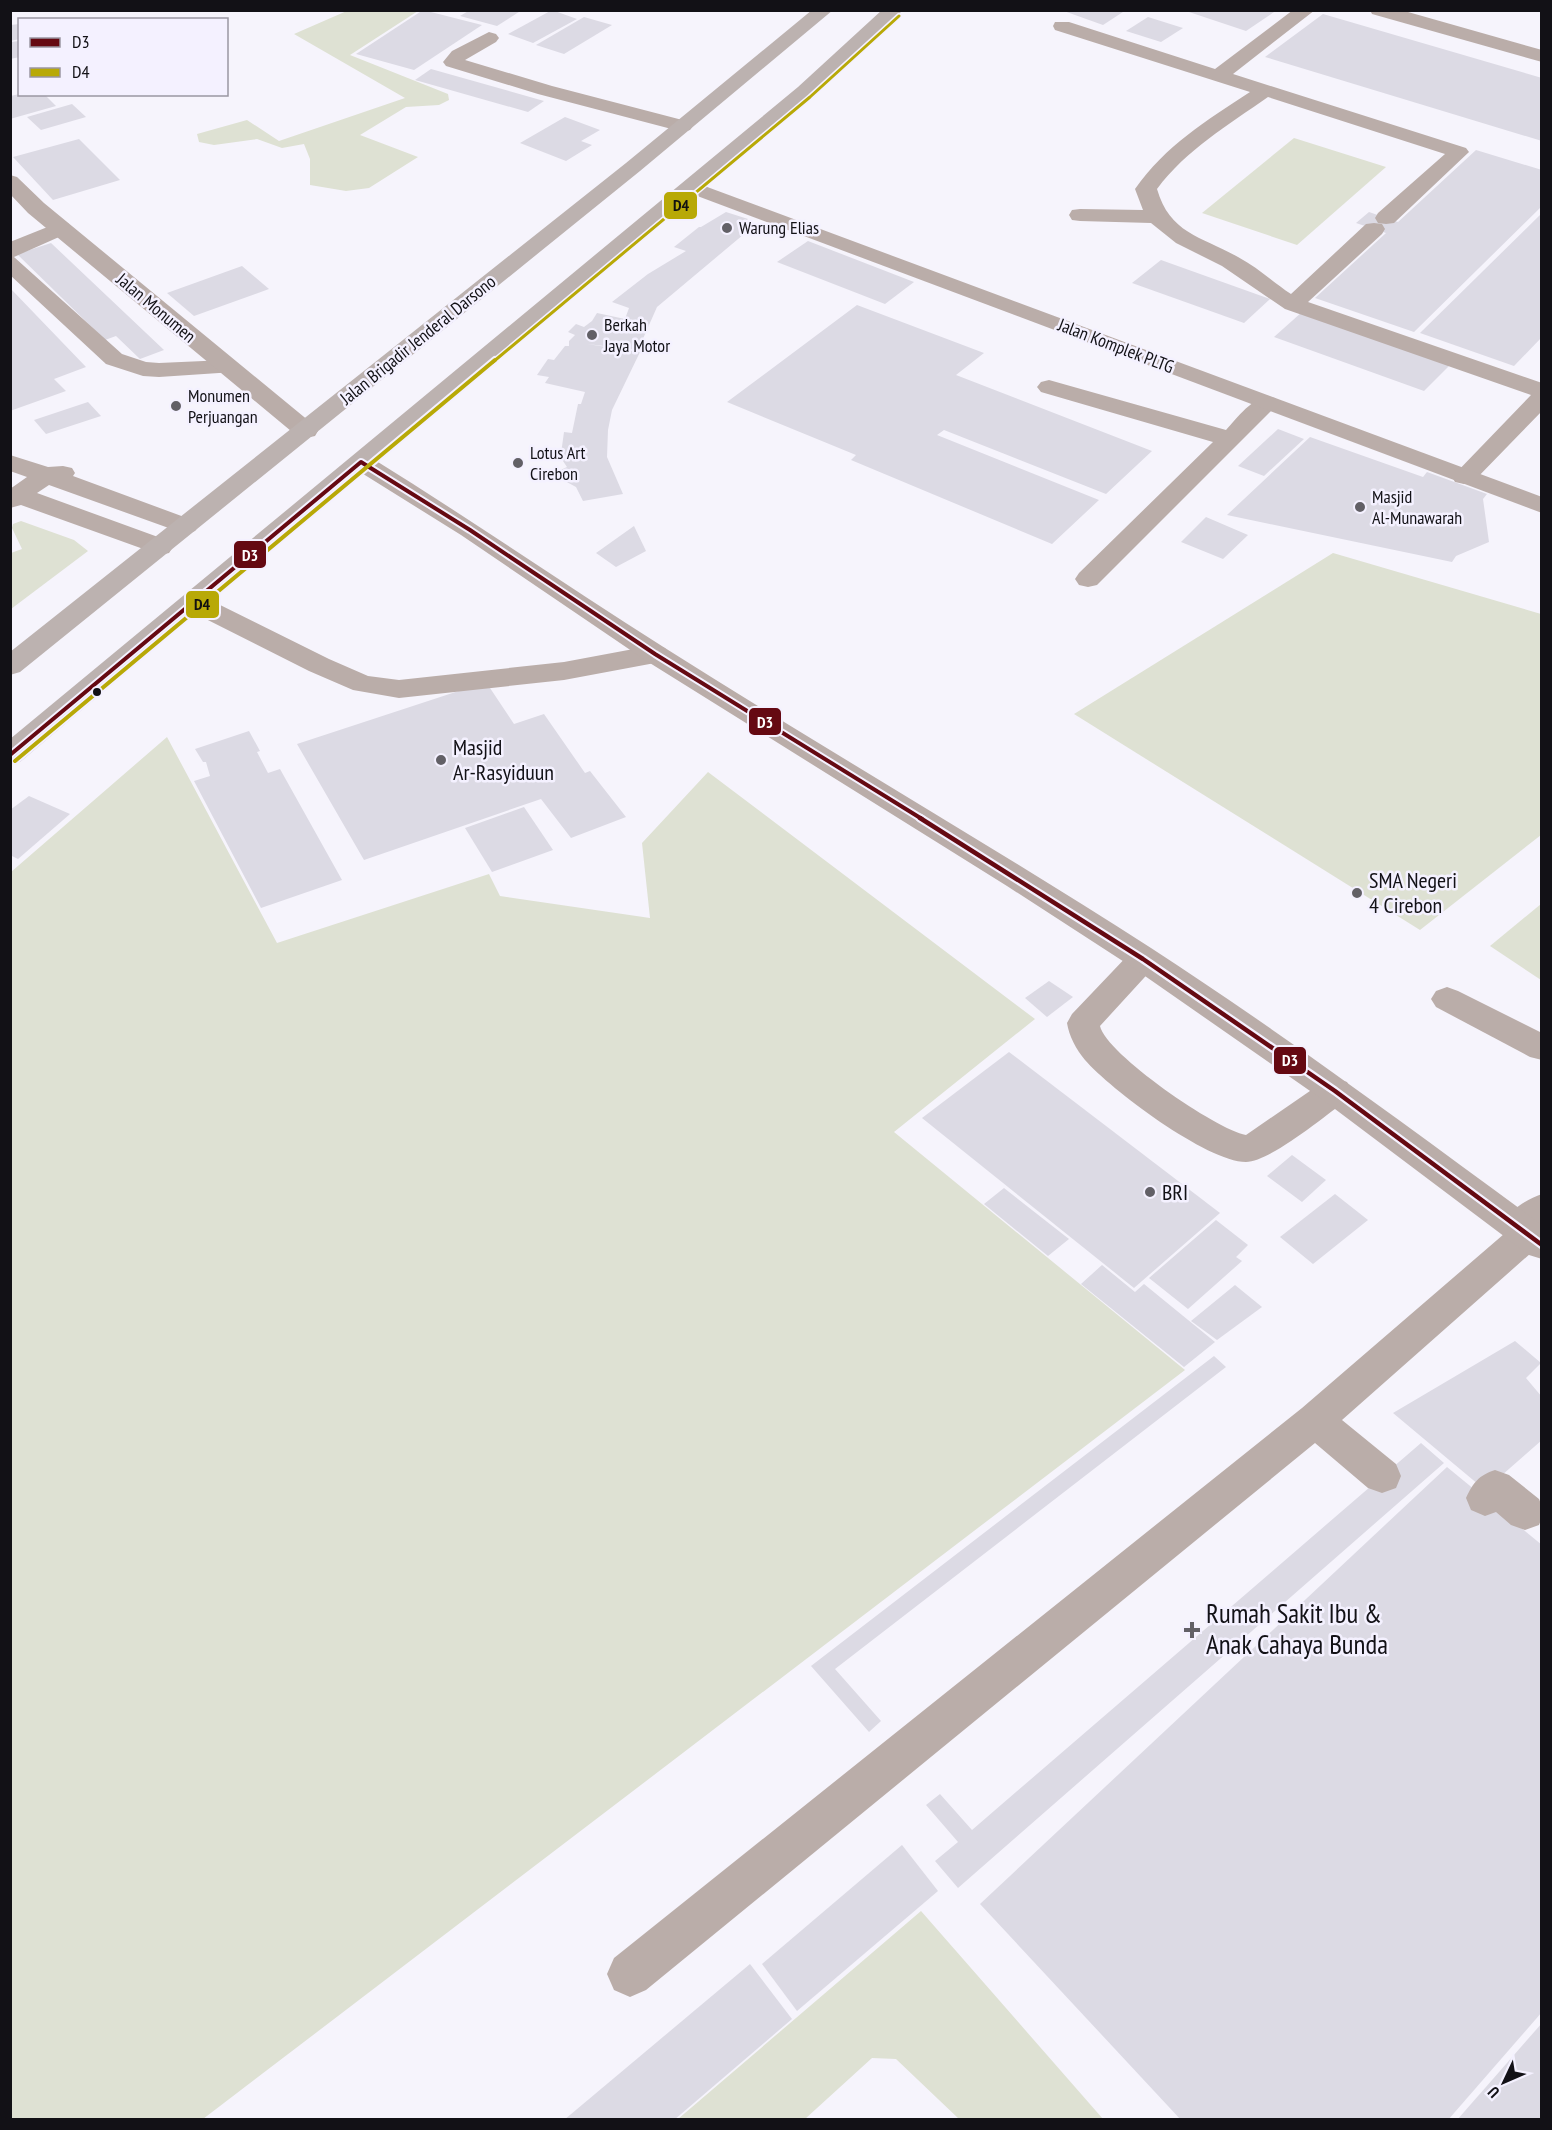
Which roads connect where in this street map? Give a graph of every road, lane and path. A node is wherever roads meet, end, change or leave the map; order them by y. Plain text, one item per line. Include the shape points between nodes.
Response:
1 (824, 10) edge
2 (894, 10) edge
3 (1306, 10) edge
4 (1379, 10) edge
5 (1062, 26) dead end
6 (489, 38) dead end
7 (1542, 56) edge
8 (1218, 76) junction
9 (1265, 90) junction
10 (683, 126) junction
11 (662, 177) junction
12 (10, 181) edge
13 (1080, 215) dead end
14 (1155, 217) junction
15 (60, 228) junction
16 (10, 252) edge
17 (10, 263) edge
18 (1293, 304) junction
19 (226, 367) junction
20 (1049, 387) dead end
21 (1542, 391) edge
22 (1542, 397) edge
23 (1268, 403) junction
24 (306, 431) junction
25 (1230, 439) junction
26 (10, 462) edge
27 (361, 462) junction
28 (46, 475) junction
29 (1464, 477) junction
30 (15, 498) edge
31 (1542, 506) edge
32 (186, 526) junction
33 (160, 547) junction
34 (1088, 579) dead end
35 (193, 602) junction
36 (655, 654) junction
37 (10, 666) edge
38 (10, 755) edge
39 (1143, 959) junction
40 (1447, 999) dead end
41 (1542, 1048) edge
42 (1335, 1091) junction
43 (1532, 1229) edge
44 (1315, 1420) junction
45 (1382, 1476) dead end
46 (1485, 1498) dead end
47 (1536, 1512) edge
48 (630, 1974) dead end

1 - 10 highway, Jalan Brigadir Jenderal Darsono
2 - 11 highway, Jalan Brigadir Jenderal Darsono via 805,91
3 - 8 street
4 - 7 street
5 - 8 street
6 - 10 street via 453,62
8 - 9 street
9 - 14 street via 1184,148 1155,176 1146,189
9 - 18 street via 1460,152
10 - 11 highway, Jalan Brigadir Jenderal Darsono
11 - 23 street, Jalan Komplek PLTG
11 - 24 highway, Jalan Brigadir Jenderal Darsono
11 - 27 highway, Jalan Brigadir Jenderal Darsono
12 - 15 street, Jalan Monumen
13 - 14 street
14 - 18 street via 1172,233 1244,269
15 - 16 street
15 - 19 street, Jalan Monumen
17 - 19 street via 114,359 143,369
18 - 21 street
19 - 24 street, Jalan Monumen
20 - 25 street
22 - 29 street
23 - 25 street
23 - 29 street, Jalan Komplek PLTG
24 - 32 highway, Jalan Brigadir Jenderal Darsono
25 - 34 street
26 - 28 street
27 - 35 highway, Jalan Brigadir Jenderal Darsono
27 - 36 street
28 - 30 street
28 - 32 street via 78,472 125,489 145,511
29 - 31 street, Jalan Komplek PLTG
30 - 33 street
32 - 33 highway, Jalan Brigadir Jenderal Darsono
33 - 37 highway, Jalan Brigadir Jenderal Darsono
35 - 36 street via 363,684 399,689 564,671
35 - 38 highway, Jalan Brigadir Jenderal Darsono
36 - 39 street
39 - 42 street
39 - 42 street via 1083,1023 1084,1032 1112,1066 1204,1132 1221,1142 1248,1149
40 - 41 street
42 - 43 street
43 - 44 street
44 - 45 street
44 - 48 street
46 - 47 street via 1495,1487

